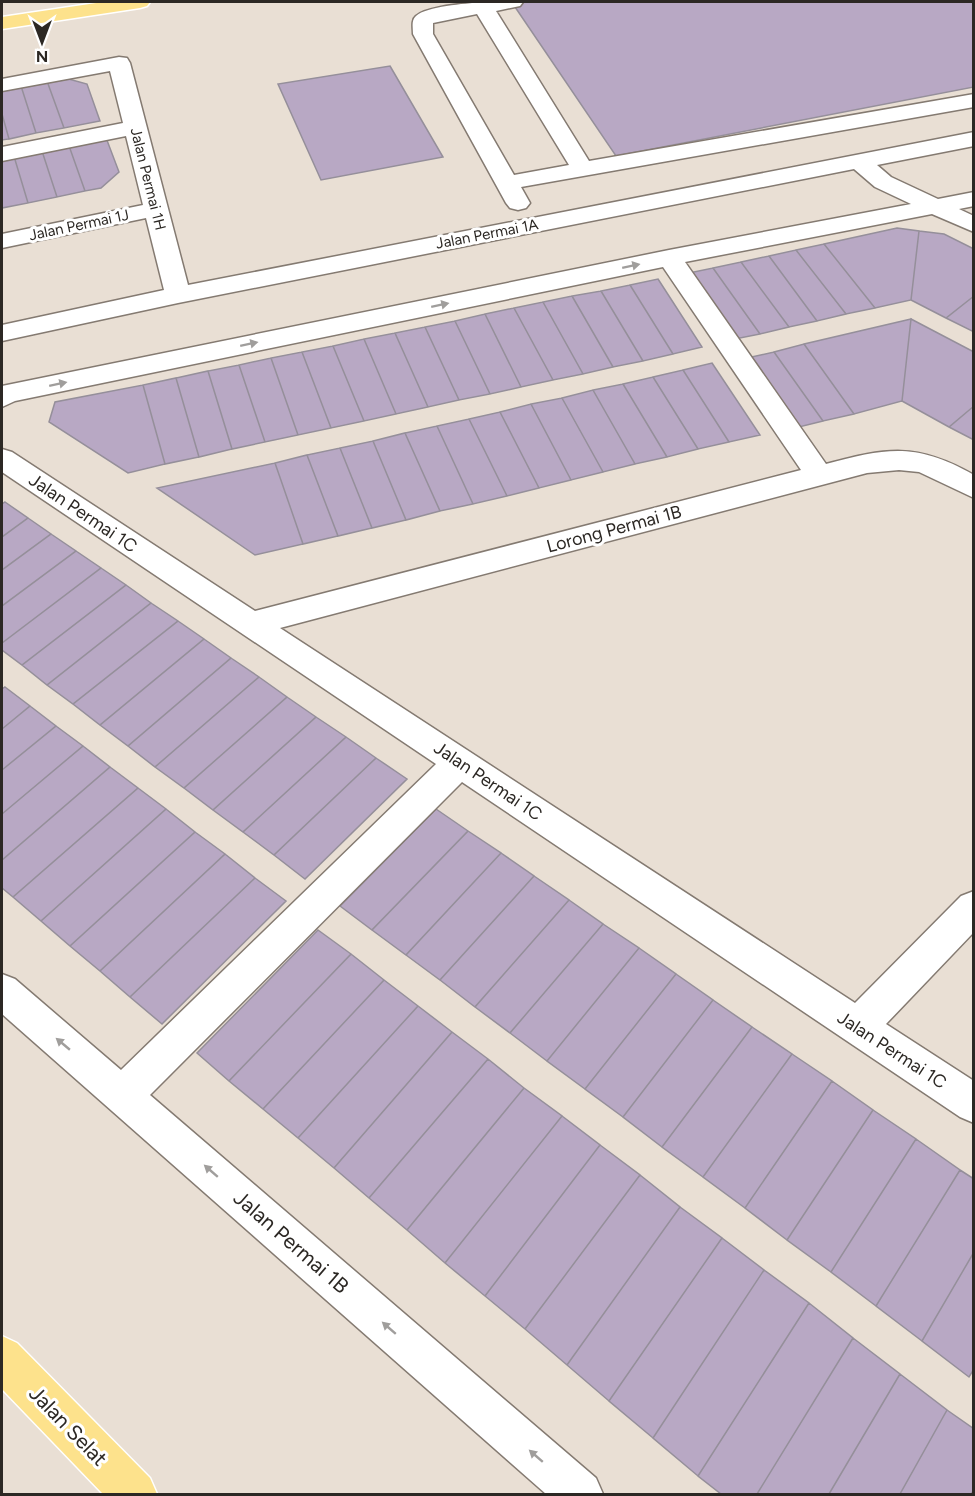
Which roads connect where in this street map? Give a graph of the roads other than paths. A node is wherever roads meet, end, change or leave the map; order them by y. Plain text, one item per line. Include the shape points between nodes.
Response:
1 (140, 2) edge
2 (513, 2) edge
3 (483, 7) junction
4 (2, 23) edge
5 (2, 85) edge
6 (974, 100) edge
7 (135, 127) junction
8 (974, 139) edge
9 (2, 154) edge
10 (858, 161) junction
11 (583, 170) junction
12 (507, 183) junction
13 (974, 199) edge
14 (935, 207) junction
15 (156, 209) junction
16 (531, 225) junction
17 (974, 225) edge
18 (2, 241) edge
19 (669, 258) junction
20 (178, 295) junction
21 (2, 333) edge
22 (2, 398) edge
23 (2, 459) edge
24 (819, 475) junction
25 (974, 488) edge
26 (250, 624) junction
27 (460, 762) junction
28 (974, 907) edge
29 (2, 991) edge
30 (856, 1027) junction
31 (123, 1095) junction
32 (974, 1104) edge
33 (2, 1358) edge
34 (134, 1494) edge
35 (580, 1494) edge

1 - 4 main road
2 - 3 street
3 - 11 street
3 - 12 street via 423,20 423,34
5 - 7 street, Jalan Permai 1H via 119,63
6 - 11 street
7 - 9 street
7 - 15 street, Jalan Permai 1H
8 - 10 street, Jalan Permai 1A
10 - 14 street via 884,182
10 - 16 street, Jalan Permai 1A
11 - 12 street
12 - 16 street
13 - 14 street
14 - 17 street
14 - 19 street
15 - 18 street, Jalan Permai 1J
15 - 20 street, Jalan Permai 1H
16 - 20 street, Jalan Permai 1A
22 -> 19 street via 6,394
19 - 24 street
20 - 21 street, Jalan Permai 1A
23 - 26 street, Jalan Permai 1C
24 - 25 street, Lorong Permai 1B via 894,458 914,459
24 - 26 street, Lorong Permai 1B
26 - 27 street, Jalan Permai 1C
27 - 30 street, Jalan Permai 1C
27 - 31 street
28 - 30 street
31 -> 29 street, Jalan Permai 1B
30 - 32 street, Jalan Permai 1C
35 -> 31 street, Jalan Permai 1B
33 - 34 main road, Jalan Selat

